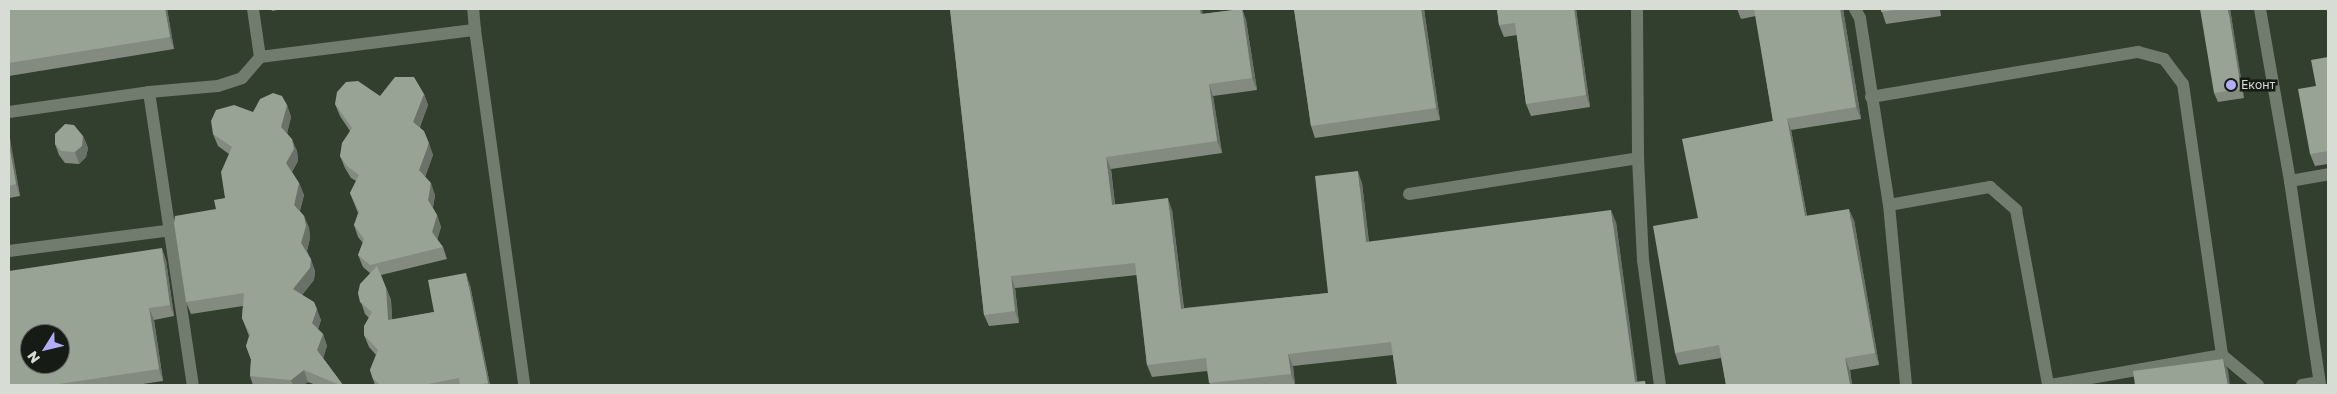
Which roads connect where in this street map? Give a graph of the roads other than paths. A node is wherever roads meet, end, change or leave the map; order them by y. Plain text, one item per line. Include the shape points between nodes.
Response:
1 (253, 9) edge
2 (474, 9) edge
3 (1637, 9) edge
4 (1855, 9) edge
5 (2260, 9) edge
6 (475, 30) junction
7 (260, 57) junction
8 (149, 92) junction
9 (1871, 97) junction
10 (9, 112) edge
11 (1638, 158) junction
12 (2328, 174) edge
13 (2290, 182) junction
14 (1409, 194) dead end
15 (1889, 205) junction
16 (172, 230) junction
17 (9, 251) edge
18 (2222, 355) junction
19 (2320, 384) edge
20 (193, 385) edge
21 (524, 385) edge
22 (1660, 385) edge
23 (1906, 385) edge
24 (2049, 385) edge
25 (2258, 385) edge
26 (2302, 385) edge

1 - 7 street
2 - 6 street
3 - 11 street
4 - 9 street via 1860,18
5 - 13 street
6 - 7 street
6 - 21 street
7 - 8 street via 242,78 218,86
8 - 10 street
8 - 16 street
9 - 15 street
9 - 18 street via 2138,52 2164,59 2183,84
11 - 14 street
11 - 22 street via 1643,260
12 - 13 street
13 - 19 street
15 - 23 street
15 - 24 street via 1990,187 2016,210
16 - 17 street
16 - 20 street
18 - 24 street
18 - 25 street
19 - 26 street

